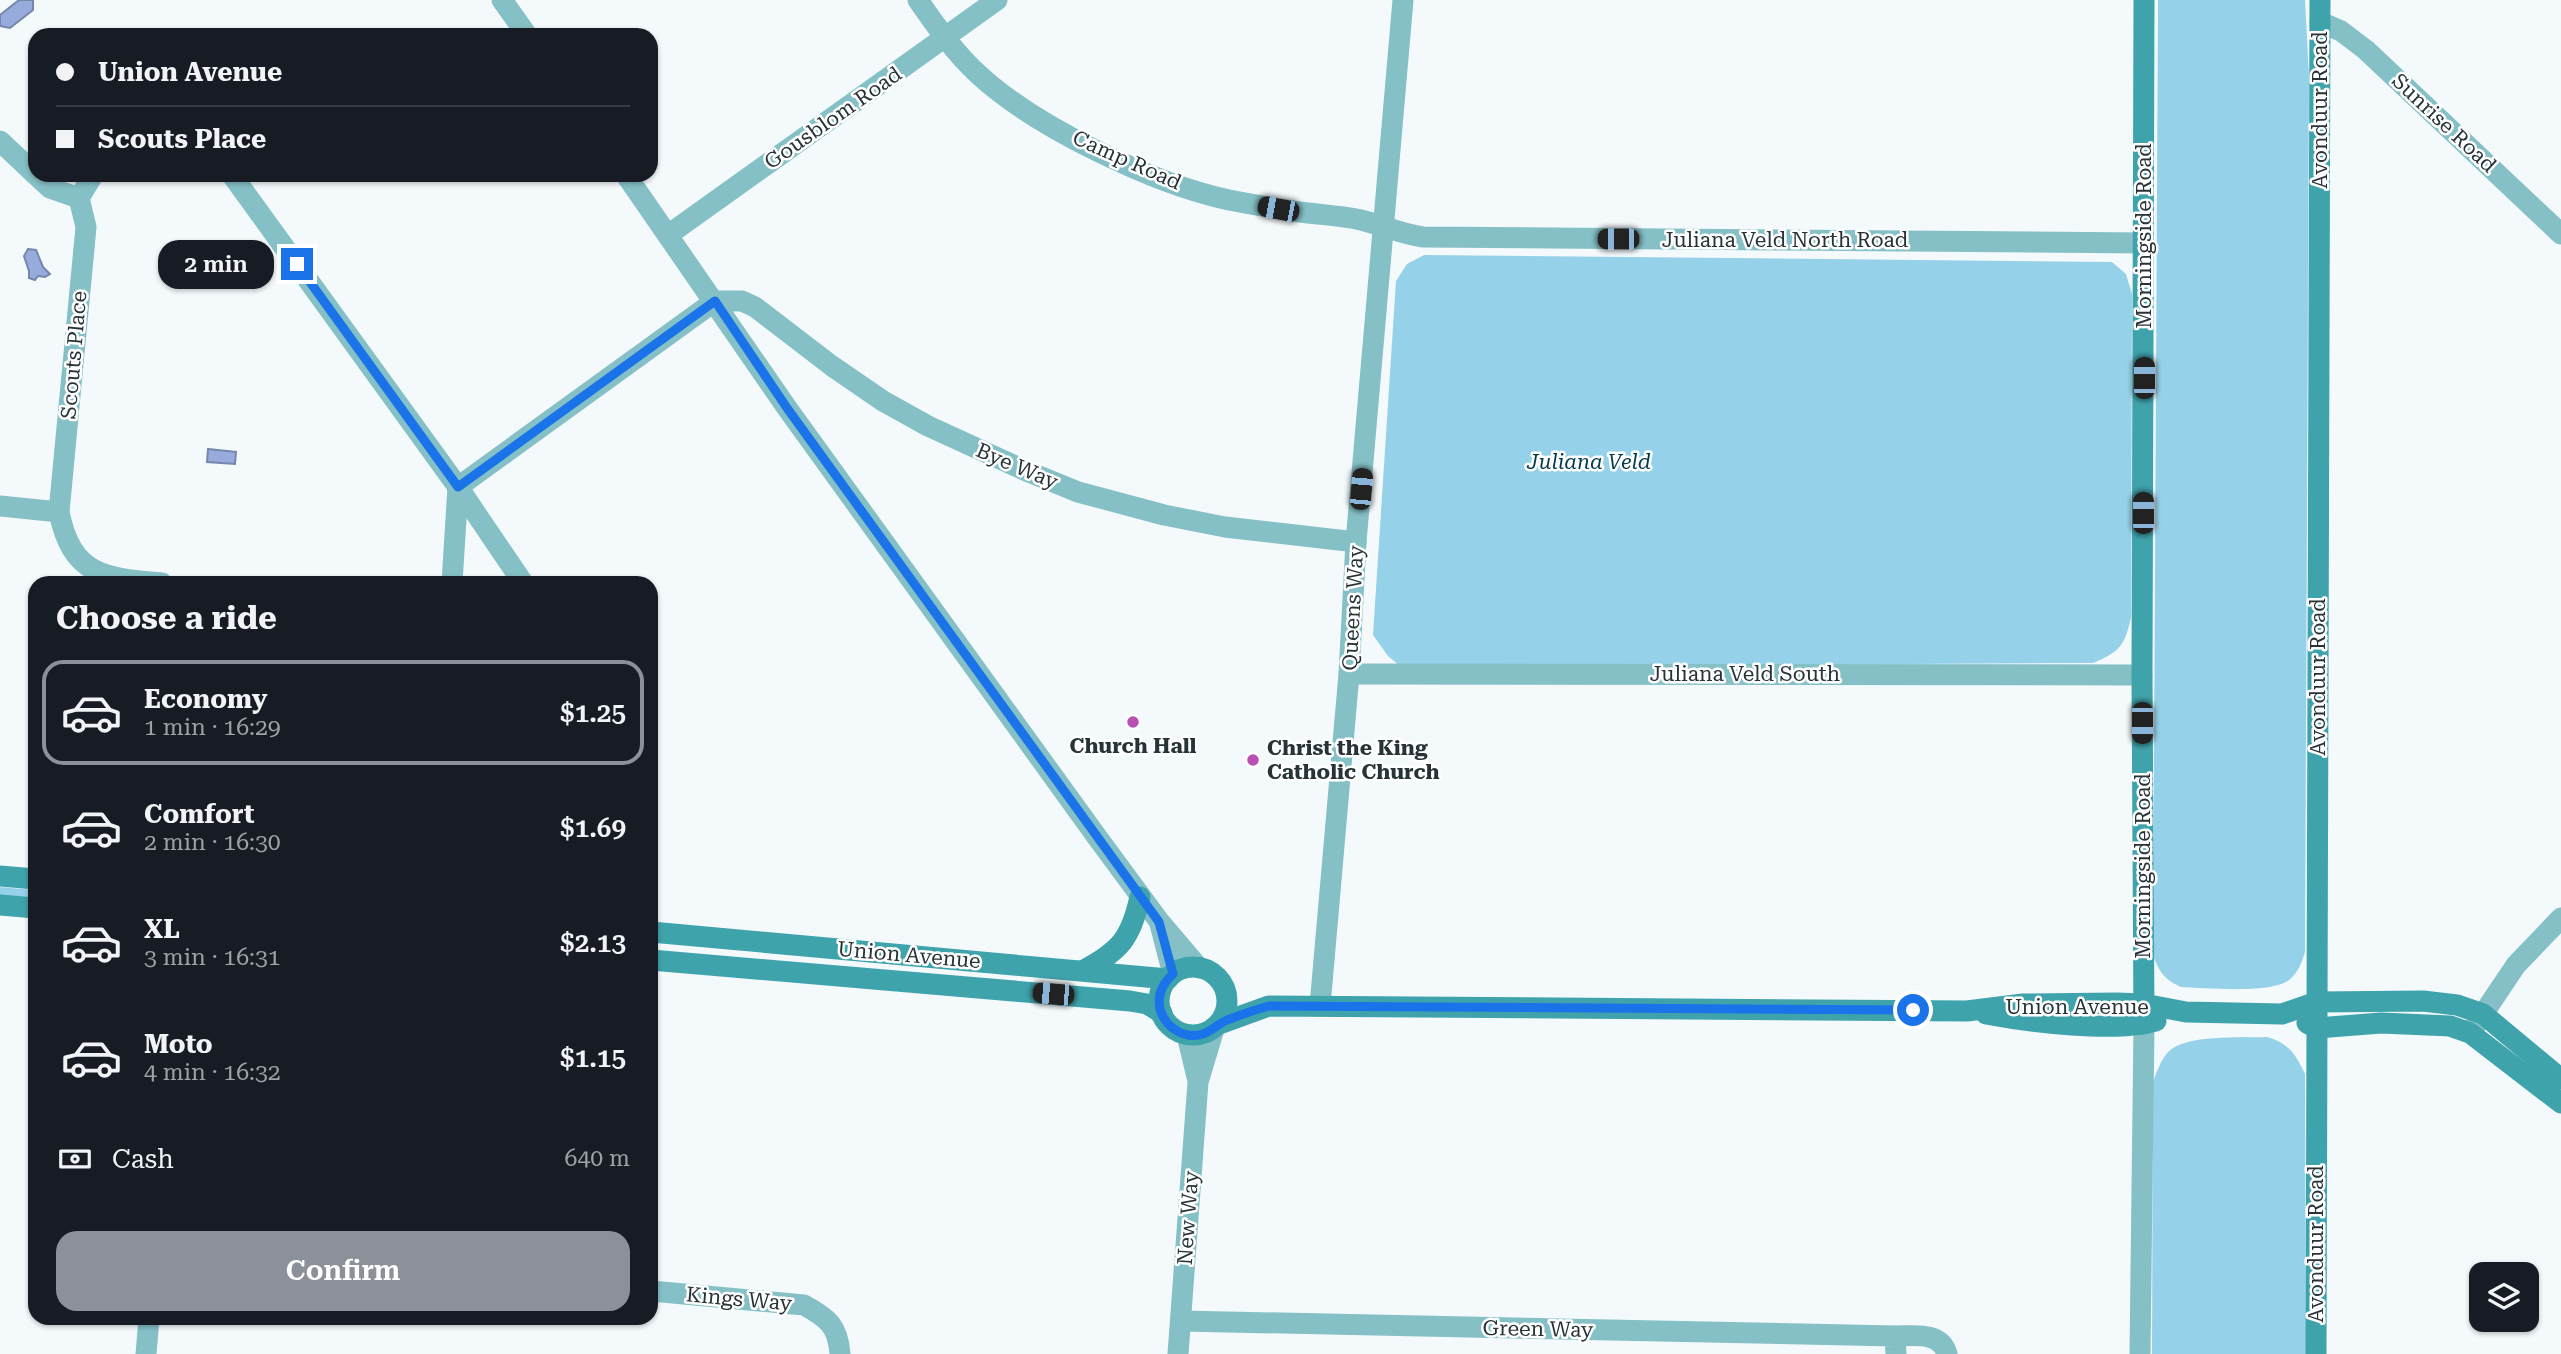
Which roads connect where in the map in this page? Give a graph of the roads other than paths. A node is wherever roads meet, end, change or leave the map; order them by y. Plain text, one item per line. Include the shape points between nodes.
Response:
1 (502, 0) edge
2 (918, 0) edge
3 (997, 0) edge
4 (1403, 0) edge
5 (2144, 0) edge
6 (2320, 0) edge
7 (2320, 22) junction
8 (522, 28) edge
9 (945, 38) junction
10 (0, 141) edge
11 (28, 167) edge
12 (44, 182) edge
13 (89, 182) edge
14 (237, 182) edge
15 (631, 182) edge
16 (79, 198) junction
17 (1385, 228) junction
18 (2561, 234) edge
19 (668, 235) junction
20 (2144, 243) junction
21 (715, 301) junction
22 (458, 487) junction
23 (0, 506) edge
24 (59, 512) junction
25 (1356, 542) junction
26 (108, 576) edge
27 (452, 576) edge
28 (518, 576) edge
29 (1349, 674) junction
30 (2142, 675) junction
31 (0, 876) edge
32 (28, 878) edge
33 (1140, 897) junction
34 (0, 905) edge
35 (28, 907) edge
36 (2561, 918) edge
37 (1159, 922) junction
38 (658, 933) edge
39 (658, 961) edge
40 (1199, 968) junction
41 (1084, 970) junction
42 (1170, 977) junction
43 (1224, 986) junction
44 (1079, 996) junction
45 (2316, 1002) junction
46 (1269, 1006) junction
47 (1320, 1006) junction
48 (1162, 1013) junction
49 (2144, 1014) junction
50 (2286, 1014) junction
51 (2483, 1014) junction
52 (1217, 1026) junction
53 (2318, 1028) junction
54 (2470, 1033) junction
55 (1187, 1035) junction
56 (2561, 1079) edge
57 (1198, 1082) junction
58 (2561, 1103) edge
59 (658, 1292) edge
60 (1181, 1321) junction
61 (148, 1325) edge
62 (1896, 1345) edge
63 (146, 1354) edge
64 (840, 1354) edge
65 (1178, 1354) edge
66 (1947, 1354) edge
67 (2140, 1354) edge
68 (2316, 1354) edge

1 - 8 street
2 - 9 street, Camp Road
3 - 9 street, Gousblom Road
4 - 17 street, Queens Way
5 - 20 street, Morningside Road
6 - 7 street, Avonduur Road
7 - 18 street, Sunrise Road via 2366,50
7 - 45 street, Avonduur Road
9 - 17 street, Camp Road via 978,74 1023,110 1123,162 1226,199 1362,220
9 - 19 street, Gousblom Road
10 - 11 street
12 - 16 street
13 - 16 street
14 - 22 street
15 - 19 street
16 - 24 street, Scouts Place via 86,228
17 - 20 street, Juliana Veld North Road via 1423,237
17 - 25 street, Queens Way
19 - 21 street
20 - 30 street, Morningside Road
21 - 22 street
21 - 25 street, Bye Way via 741,301 755,307 883,401 928,426 1078,492 1225,527
21 - 33 street via 787,408
22 - 27 street
22 - 28 street
23 - 24 street
24 - 26 street, Scouts Place via 64,538 80,559
25 - 29 street, Queens Way
29 - 30 street, Juliana Veld South
29 - 47 street, Queens Way
30 - 49 street, Morningside Road
31 - 32 street
33 - 37 street
33 - 41 street via 1124,942
34 - 35 street
36 - 51 street via 2516,965
37 - 40 street
37 - 42 street
38 - 41 street, Union Avenue
39 - 44 street, Union Avenue
40 - 42 street via 1187,968
40 - 43 street via 1214,974
41 - 42 street, Union Avenue
41 - 44 street
42 - 48 street via 1160,997
43 - 46 street, Union Avenue
43 - 52 street via 1227,1006
44 - 48 street, Union Avenue via 1140,1002
45 - 50 street, Union Avenue
45 - 51 street via 2423,1001
45 - 53 street, Avonduur Road
46 - 47 street, Union Avenue
46 - 52 street, Union Avenue
47 - 49 street, Union Avenue via 1967,1011 2023,1004
48 - 55 street via 1174,1030
49 - 50 street, Union Avenue
49 - 67 street, Morningside Road
50 - 53 street, Union Avenue
51 - 54 street
51 - 56 street
52 - 55 street
52 - 57 street, New Way
53 - 54 street via 2422,1024
53 - 68 street, Avonduur Road
54 - 58 street
55 - 57 street, New Way
57 - 60 street, New Way
59 - 64 street, Kings Way via 804,1305 827,1318 839,1338
60 - 62 street, Green Way
60 - 65 street, New Way
61 - 63 street
62 - 66 street, Green Way via 1925,1336 1937,1339

